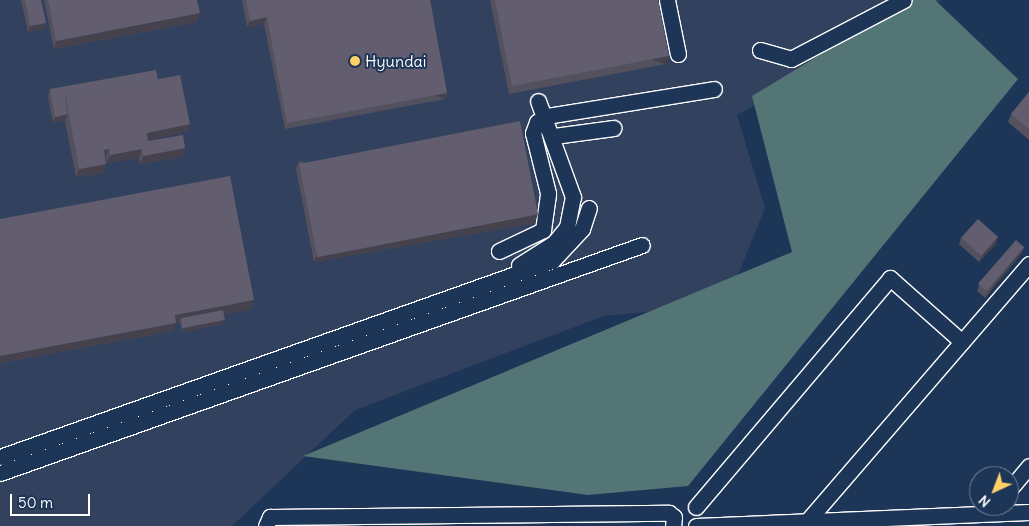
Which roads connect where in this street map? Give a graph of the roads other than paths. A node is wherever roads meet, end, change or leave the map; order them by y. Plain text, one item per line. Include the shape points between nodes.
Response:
1 (666, 0) edge
2 (904, 0) edge
3 (760, 50) dead end
4 (678, 54) dead end
5 (714, 89) dead end
6 (538, 100) dead end
7 (547, 116) junction
8 (613, 128) dead end
9 (554, 136) junction
10 (589, 208) dead end
11 (642, 245) dead end
12 (499, 251) dead end
13 (1029, 264) edge
14 (439, 301) junction
15 (962, 342) junction
16 (0, 457) edge
17 (1029, 466) edge
18 (0, 473) edge
19 (1019, 478) edge
20 (696, 507) dead end
21 (969, 511) edge
22 (808, 519) junction
23 (266, 526) edge
24 (673, 526) edge
25 (696, 526) edge

1 - 4 lane
2 - 3 lane via 791,60
5 - 7 lane
6 - 7 lane
7 - 9 lane
7 - 12 lane via 533,133 548,194 543,230
8 - 9 lane
9 - 14 lane via 573,197 567,227 554,243 522,264 476,280
10 - 14 lane via 582,229 552,261
11 - 18 lane
13 - 15 lane
14 - 16 lane
15 - 20 lane via 890,278
15 - 22 lane
17 - 19 lane
21 - 22 lane
22 - 25 lane
23 - 24 lane via 270,517 669,512 674,517

